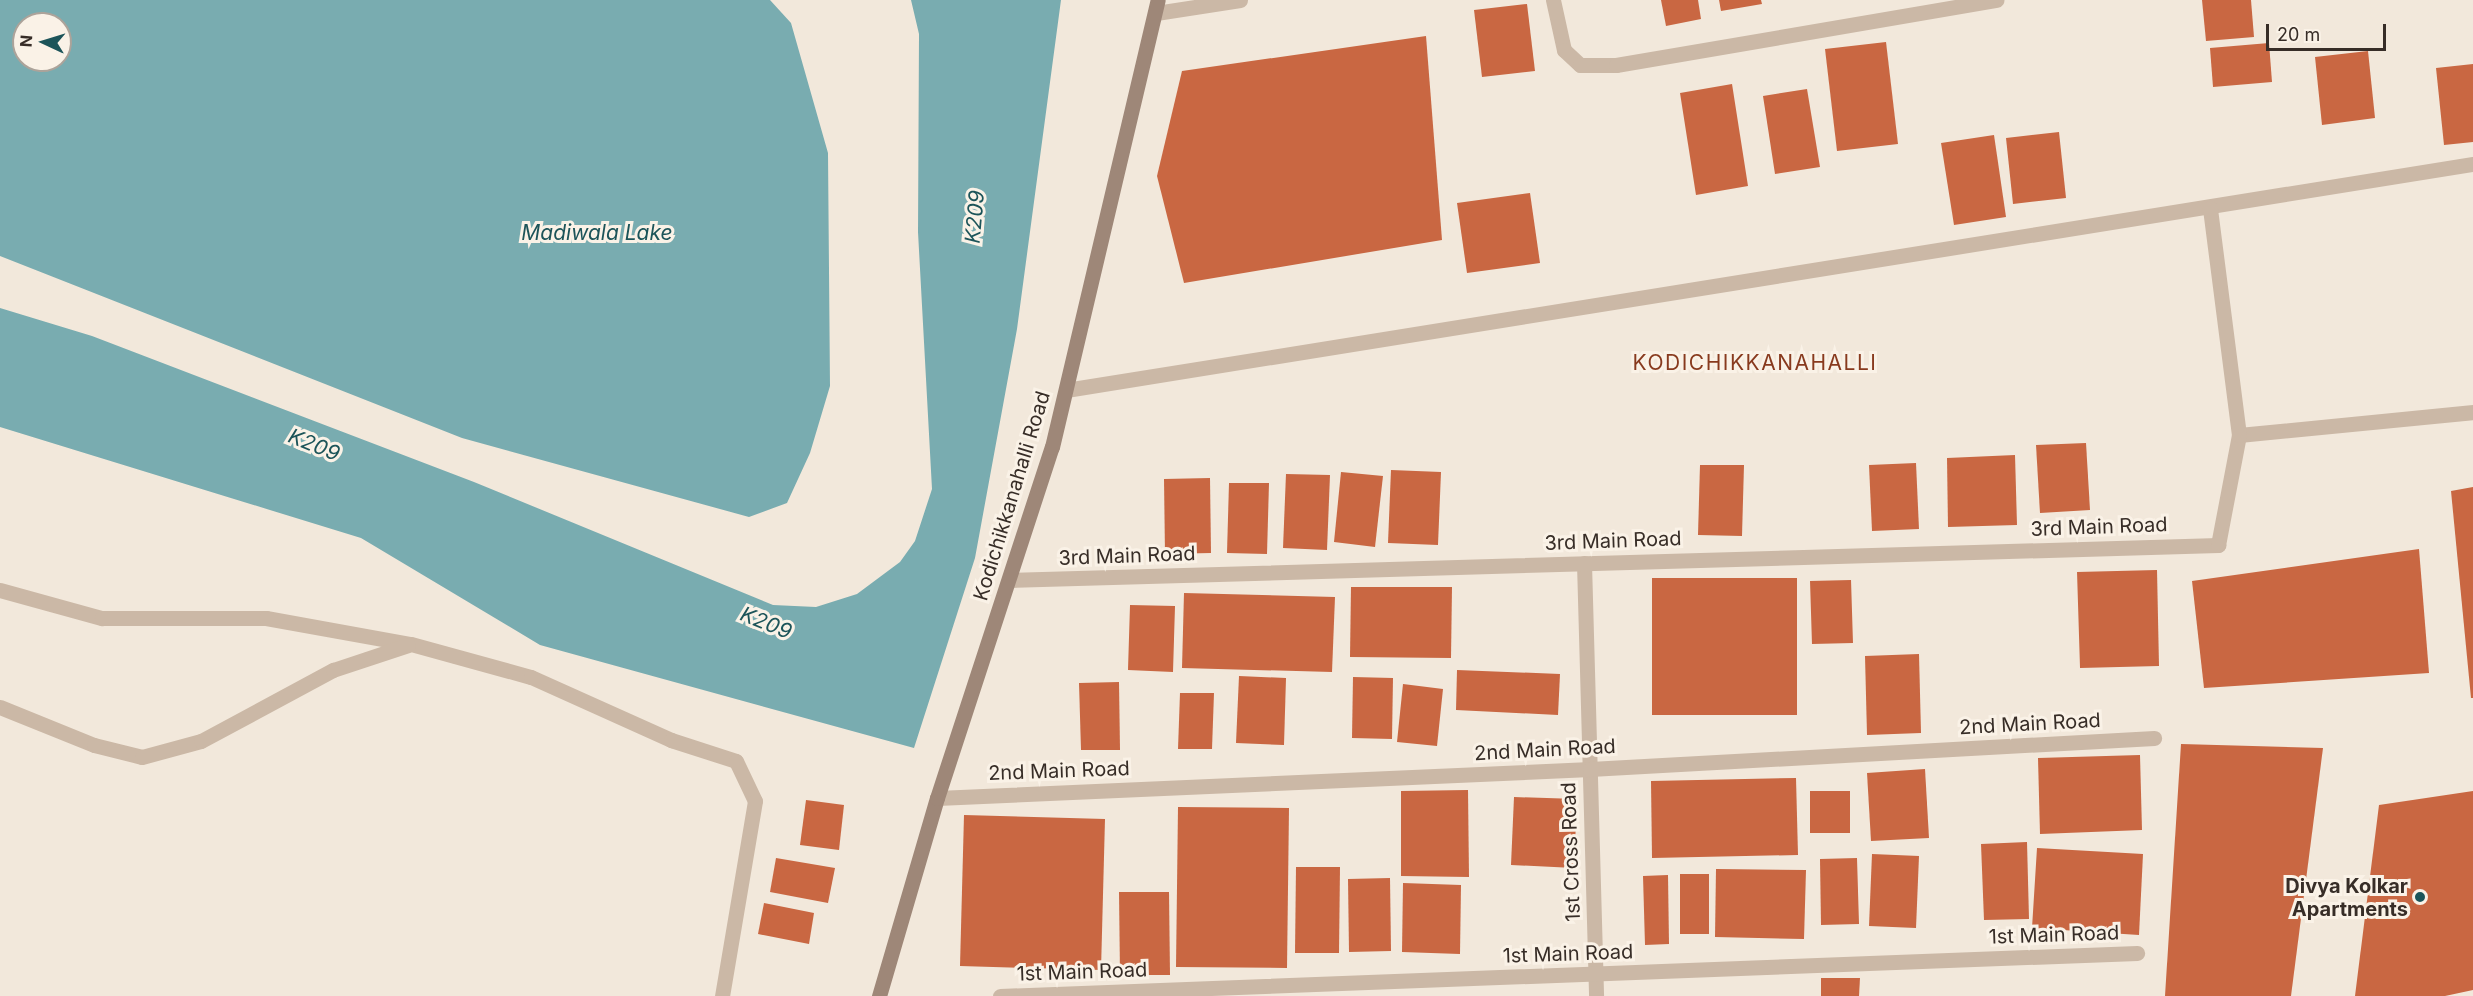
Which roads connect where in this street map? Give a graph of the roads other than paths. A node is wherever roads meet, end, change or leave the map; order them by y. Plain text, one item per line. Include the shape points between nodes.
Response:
1 (1240, 0) edge
2 (1553, 0) edge
3 (1996, 0) edge
4 (1157, 6) edge
5 (2473, 164) edge
6 (2210, 208) junction
7 (1066, 390) junction
8 (2473, 412) edge
9 (2239, 435) junction
10 (1584, 563) junction
11 (1010, 580) junction
12 (0, 590) edge
13 (411, 644) junction
14 (0, 707) edge
15 (2154, 738) dead end
16 (1590, 769) junction
17 (938, 798) junction
18 (2137, 953) dead end
19 (1595, 974) junction
20 (722, 996) edge
21 (879, 996) edge
22 (1000, 996) edge
23 (1596, 996) edge

1 - 4 street
2 - 3 street via 1564,50 1580,65 1616,65
4 - 7 street, Kodichikkanahalli Road
5 - 6 street
6 - 7 street
6 - 9 street
7 - 11 street, Kodichikkanahalli Road
8 - 9 street
9 - 10 street, 3rd Main Road via 2218,545
10 - 11 street, 3rd Main Road
10 - 16 street, 1st Cross Road
11 - 17 street, Kodichikkanahalli Road
12 - 13 street via 102,618 266,618
13 - 14 street via 333,670 201,741 142,757 94,745
13 - 20 street via 531,677 671,740 736,761 755,801
15 - 16 street, 2nd Main Road
16 - 17 street, 2nd Main Road
16 - 19 street, 1st Cross Road
17 - 21 street, Kodichikkanahalli Road
18 - 19 street, 1st Main Road
19 - 22 street, 1st Main Road
19 - 23 street, 1st Cross Road

